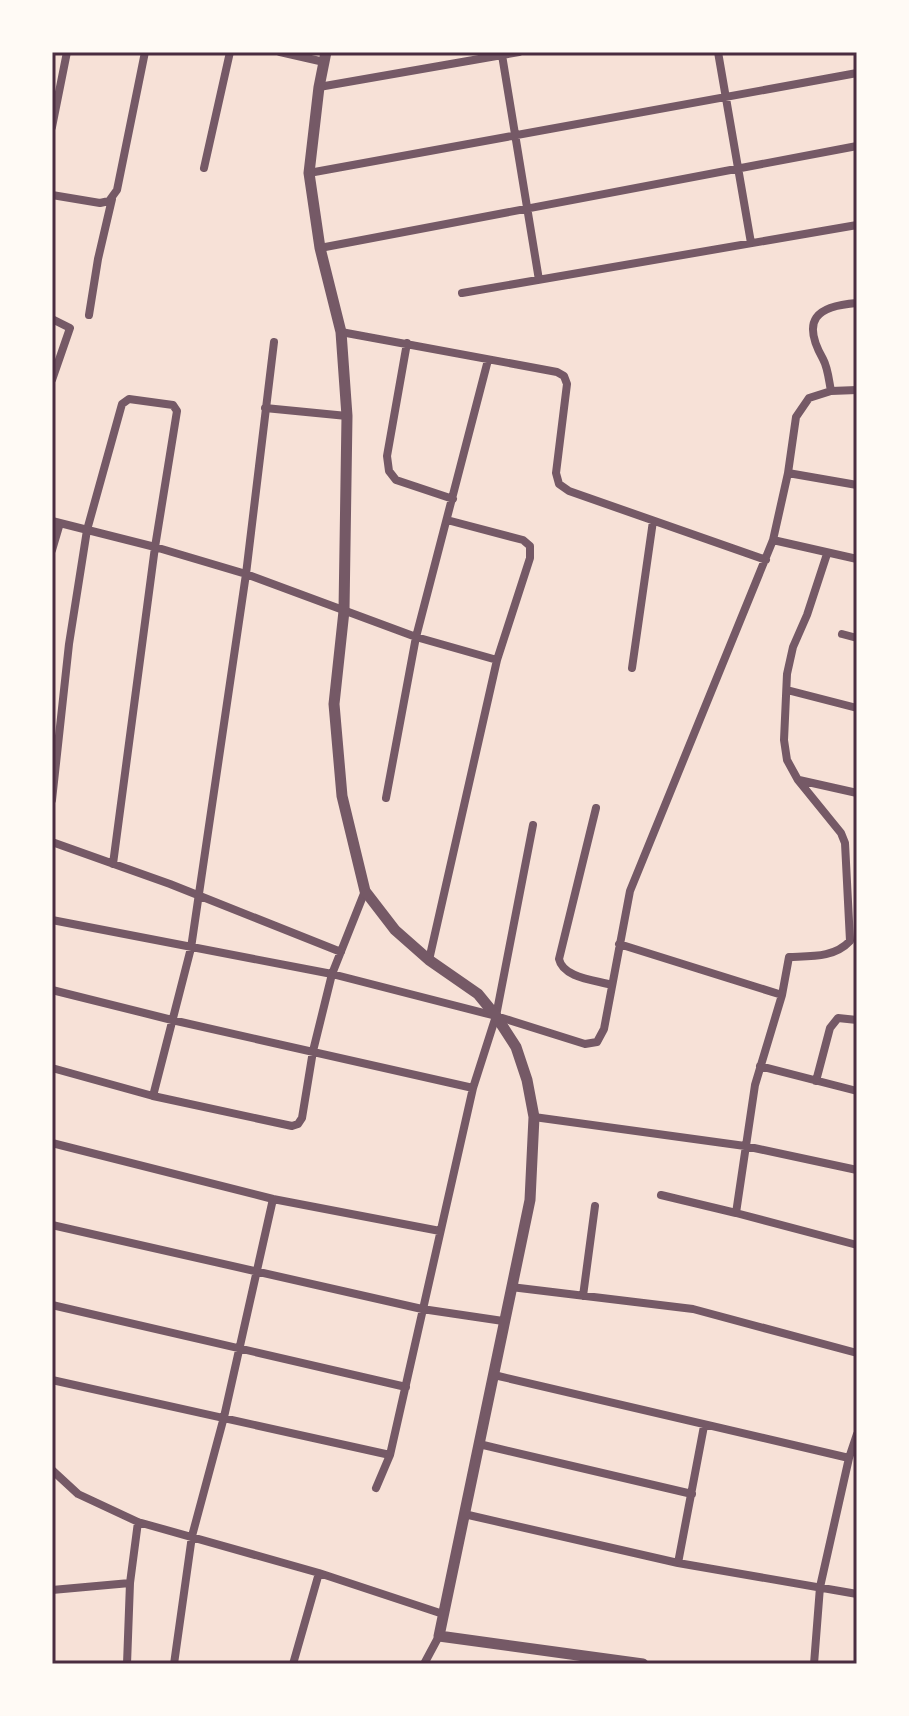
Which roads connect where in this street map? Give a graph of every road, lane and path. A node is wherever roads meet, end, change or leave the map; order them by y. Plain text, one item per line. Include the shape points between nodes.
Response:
1 (67, 52) edge
2 (145, 52) edge
3 (230, 52) edge
4 (280, 52) edge
5 (519, 52) edge
6 (718, 52) edge
7 (502, 55) junction
8 (325, 57) edge
9 (857, 73) edge
10 (319, 87) junction
11 (726, 97) junction
12 (52, 127) edge
13 (515, 135) junction
14 (857, 146) edge
15 (204, 168) dead end
16 (738, 168) junction
17 (309, 173) junction
18 (52, 195) edge
19 (113, 196) junction
20 (527, 208) junction
21 (857, 225) edge
22 (751, 243) junction
23 (320, 248) junction
24 (539, 280) junction
25 (462, 293) dead end
26 (857, 303) edge
27 (89, 315) dead end
28 (52, 319) edge
29 (341, 332) junction
30 (274, 342) dead end
31 (407, 343) junction
32 (488, 360) junction
33 (52, 380) edge
34 (857, 390) edge
35 (831, 391) junction
36 (265, 408) junction
37 (347, 416) junction
38 (788, 473) junction
39 (857, 485) edge
40 (453, 499) junction
41 (447, 520) junction
42 (653, 521) junction
43 (56, 522) edge
44 (87, 530) junction
45 (773, 540) junction
46 (155, 547) junction
47 (52, 550) edge
48 (827, 554) junction
49 (857, 559) edge
50 (766, 560) junction
51 (246, 574) junction
52 (344, 611) junction
53 (842, 634) dead end
54 (416, 637) junction
55 (857, 638) edge
56 (497, 660) junction
57 (632, 668) dead end
58 (787, 690) junction
59 (857, 708) edge
60 (798, 780) junction
61 (857, 793) edge
62 (386, 798) dead end
63 (52, 800) edge
64 (596, 808) dead end
65 (533, 825) dead end
66 (52, 842) edge
67 (113, 864) junction
68 (365, 891) junction
69 (198, 896) junction
70 (52, 920) edge
71 (619, 944) junction
72 (191, 948) junction
73 (341, 952) junction
74 (429, 960) junction
75 (332, 974) junction
76 (612, 985) junction
77 (52, 990) edge
78 (782, 995) junction
79 (496, 1016) junction
80 (172, 1020) junction
81 (857, 1020) edge
82 (313, 1051) junction
83 (760, 1066) junction
84 (52, 1068) edge
85 (816, 1081) junction
86 (473, 1088) junction
87 (857, 1091) edge
88 (153, 1096) junction
89 (534, 1117) junction
90 (52, 1143) edge
91 (745, 1146) junction
92 (857, 1170) edge
93 (661, 1195) dead end
94 (273, 1199) junction
95 (595, 1206) dead end
96 (736, 1213) junction
97 (52, 1225) edge
98 (440, 1231) junction
99 (857, 1245) edge
100 (258, 1272) junction
101 (511, 1287) junction
102 (583, 1296) junction
103 (52, 1305) edge
104 (422, 1309) junction
105 (503, 1321) junction
106 (239, 1348) junction
107 (857, 1353) edge
108 (494, 1375) junction
109 (52, 1380) edge
110 (406, 1387) junction
111 (224, 1417) junction
112 (704, 1426) junction
113 (857, 1434) edge
114 (479, 1444) junction
115 (390, 1455) junction
116 (849, 1458) junction
117 (52, 1470) edge
118 (376, 1488) dead end
119 (692, 1494) junction
120 (464, 1514) junction
121 (138, 1522) junction
122 (192, 1536) junction
123 (678, 1563) junction
124 (319, 1573) junction
125 (130, 1583) junction
126 (820, 1587) junction
127 (52, 1590) edge
128 (857, 1594) edge
129 (443, 1614) junction
130 (439, 1636) junction
131 (583, 1660) edge
132 (127, 1664) edge
133 (174, 1664) edge
134 (293, 1664) edge
135 (424, 1664) edge
136 (643, 1664) edge
137 (814, 1664) edge

1 - 12 street
2 - 19 street
3 - 15 street
4 - 8 street
5 - 7 street
6 - 11 street
7 - 10 street
7 - 13 street
8 - 10 street
9 - 11 street
10 - 17 street
11 - 13 street
11 - 16 street
13 - 17 street
13 - 20 street
14 - 16 street
16 - 20 street
16 - 22 street
17 - 23 street
18 - 19 street via 100,203
19 - 27 street
20 - 23 street
20 - 24 street
21 - 22 street
22 - 24 street
23 - 29 street
24 - 25 street
26 - 35 street via 822,309 812,328
28 - 33 street via 70,328
29 - 31 street
29 - 37 street
30 - 36 street
31 - 32 street
31 - 40 street via 387,456 389,471 396,480
32 - 40 street
32 - 42 street via 564,376 559,484
34 - 35 street
35 - 38 street via 809,398 796,417
36 - 37 street
36 - 51 street
37 - 52 street
38 - 39 street
38 - 45 street
40 - 41 street
41 - 54 street
41 - 56 street via 530,546
42 - 50 street
42 - 57 street
43 - 44 street
43 - 47 street
44 - 46 street
44 - 46 street via 125,400 173,405 177,411
44 - 63 street
45 - 48 street
45 - 50 street
46 - 51 street
46 - 67 street
48 - 49 street
48 - 58 street via 793,647
50 - 71 street via 630,891
51 - 52 street
51 - 69 street
52 - 54 street
52 - 68 street via 334,704 342,796
53 - 55 street
54 - 56 street
54 - 62 street
56 - 74 street
58 - 59 street
58 - 60 street via 784,740
60 - 61 street
60 - 78 street via 845,843 850,941 831,954 789,957
64 - 76 street via 559,959 567,972
65 - 79 street
66 - 67 street
67 - 69 street
68 - 73 street
68 - 74 street via 395,930
69 - 72 street
69 - 73 street
70 - 72 street
71 - 76 street
71 - 78 street
72 - 75 street
72 - 80 street
73 - 75 street
74 - 79 street via 478,994
75 - 79 street
75 - 82 street
76 - 79 street via 597,1042 585,1044
77 - 80 street
78 - 83 street
79 - 86 street
79 - 89 street via 516,1047
80 - 82 street
80 - 88 street
81 - 85 street via 838,1018 830,1028
82 - 86 street
82 - 88 street via 302,1118 292,1126
83 - 85 street
83 - 91 street
84 - 88 street
85 - 87 street
86 - 98 street
89 - 91 street
89 - 101 street via 530,1200
90 - 94 street
91 - 92 street
91 - 96 street
93 - 96 street
94 - 98 street
94 - 100 street
95 - 102 street
96 - 99 street
97 - 100 street
98 - 104 street
100 - 104 street
100 - 106 street
101 - 102 street
101 - 105 street
102 - 107 street via 693,1309
103 - 106 street
104 - 105 street
104 - 110 street
105 - 108 street
106 - 110 street
106 - 111 street
108 - 112 street
108 - 114 street
109 - 111 street
110 - 115 street
111 - 115 street
111 - 122 street
112 - 116 street
112 - 119 street
113 - 116 street
114 - 119 street
114 - 120 street
115 - 118 street
116 - 126 street
117 - 121 street via 78,1494
119 - 123 street
120 - 123 street
120 - 129 street
121 - 122 street
121 - 125 street
122 - 124 street
122 - 133 street
123 - 126 street
124 - 129 street
124 - 134 street
125 - 127 street
125 - 132 street
126 - 128 street
126 - 137 street
129 - 130 street
130 - 131 street
130 - 135 street
131 - 136 street

